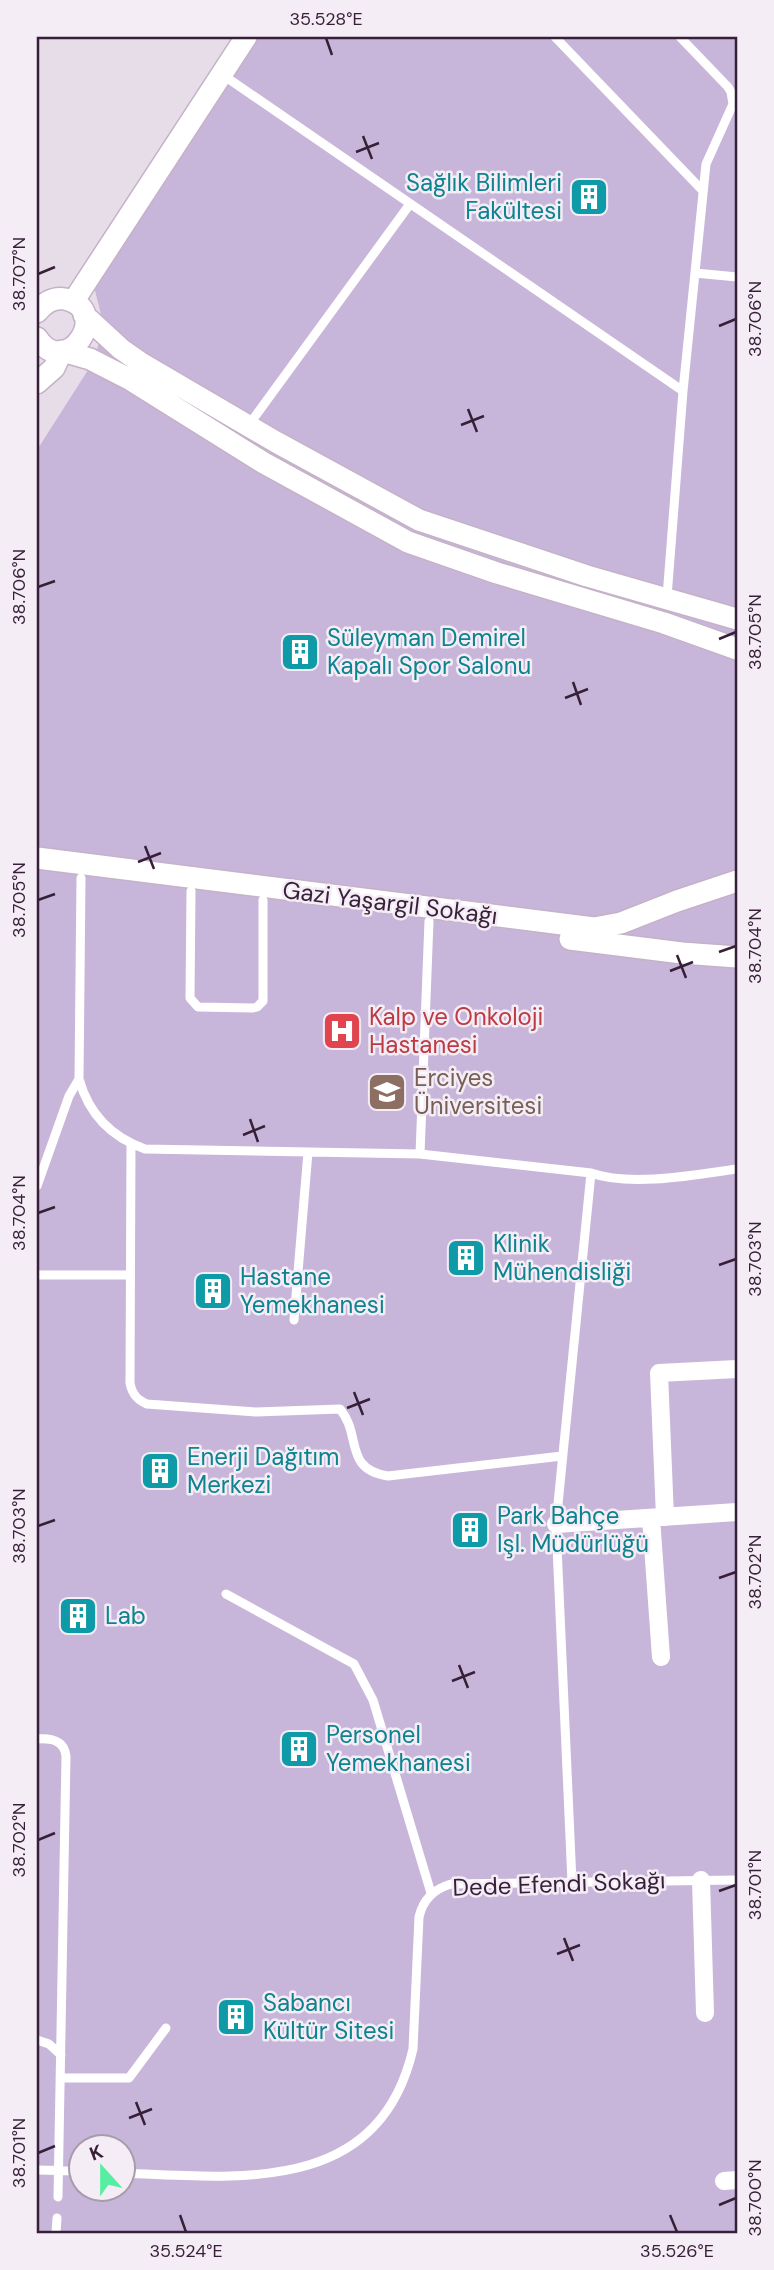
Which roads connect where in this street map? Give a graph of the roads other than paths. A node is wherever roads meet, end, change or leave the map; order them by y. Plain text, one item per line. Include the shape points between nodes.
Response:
1 (246, 37) edge
2 (555, 37) edge
3 (680, 37) edge
4 (221, 74) junction
5 (703, 191) junction
6 (410, 204) junction
7 (695, 273) junction
8 (737, 277) edge
9 (78, 308) junction
10 (37, 312) edge
11 (37, 338) edge
12 (62, 351) junction
13 (37, 383) edge
14 (683, 391) junction
15 (248, 426) junction
16 (667, 599) junction
17 (737, 619) edge
18 (737, 649) edge
19 (37, 858) edge
20 (37, 873) edge
21 (81, 878) junction
22 (737, 881) edge
23 (191, 891) junction
24 (263, 900) junction
25 (429, 921) junction
26 (737, 957) edge
27 (79, 1079) junction
28 (131, 1144) junction
29 (308, 1152) junction
30 (419, 1154) junction
31 (737, 1169) edge
32 (591, 1174) junction
33 (37, 1186) edge
34 (37, 1275) edge
35 (130, 1275) junction
36 (294, 1320) dead end
37 (737, 1370) edge
38 (562, 1456) junction
39 (737, 1512) edge
40 (658, 1517) junction
41 (556, 1524) junction
42 (226, 1594) dead end
43 (661, 1657) dead end
44 (37, 1739) edge
45 (701, 1880) junction
46 (737, 1880) edge
47 (572, 1882) junction
48 (432, 1894) junction
49 (705, 2012) dead end
50 (166, 2028) dead end
51 (37, 2040) edge
52 (61, 2055) junction
53 (60, 2078) junction
54 (37, 2170) edge
55 (59, 2170) junction
56 (66, 2170) edge
57 (136, 2174) edge
58 (58, 2197) dead end
59 (57, 2218) dead end
60 (56, 2233) edge

1 - 4 street
2 - 5 lane
3 - 5 lane via 728,87 733,99 706,164
4 - 6 lane
4 - 9 street
5 - 7 lane
6 - 14 lane
6 - 15 lane
7 - 8 lane
7 - 14 lane
9 - 10 street via 65,299 49,301
9 - 12 street via 86,331 77,345
9 - 15 street via 131,357
11 - 12 street via 46,348
12 - 13 street via 54,368
12 - 18 street via 131,380 264,463 408,542
14 - 16 lane
15 - 16 street via 419,520
16 - 17 street
19 - 22 street, Gazi Yaşargil Sokağı via 594,928 621,923
20 - 21 street, Gazi Yaşargil Sokağı
21 - 23 street, Gazi Yaşargil Sokağı
21 - 27 lane
23 - 24 street, Gazi Yaşargil Sokağı
23 - 24 lane via 190,998 203,1008 253,1008 263,1001
24 - 25 street, Gazi Yaşargil Sokağı
25 - 26 street, Gazi Yaşargil Sokağı
25 - 30 lane
27 - 28 lane via 96,1117
27 - 33 lane
28 - 29 lane via 145,1149
28 - 35 lane
29 - 30 lane
29 - 36 lane
30 - 32 lane
31 - 32 lane via 628,1179
32 - 38 lane
34 - 35 lane
35 - 38 lane via 130,1383 135,1396 147,1404 256,1412 340,1409 351,1426 358,1460 371,1471 388,1476
37 - 40 street via 659,1373
38 - 41 lane
39 - 40 street
40 - 41 street
40 - 43 street
41 - 47 lane
42 - 48 lane via 354,1664 376,1707
44 - 52 lane via 58,1742 66,1756
45 - 46 lane, Dede Efendi Sokağı
45 - 47 lane, Dede Efendi Sokağı
45 - 49 street
47 - 48 lane, Dede Efendi Sokağı via 452,1884
48 - 57 lane, Dede Efendi Sokağı via 419,1917 409,2066 386,2113 360,2140 313,2164 230,2178
50 - 53 lane via 129,2078
51 - 52 lane
52 - 53 lane
53 - 55 lane
54 - 55 lane
55 - 56 lane
55 - 58 lane
59 - 60 lane

